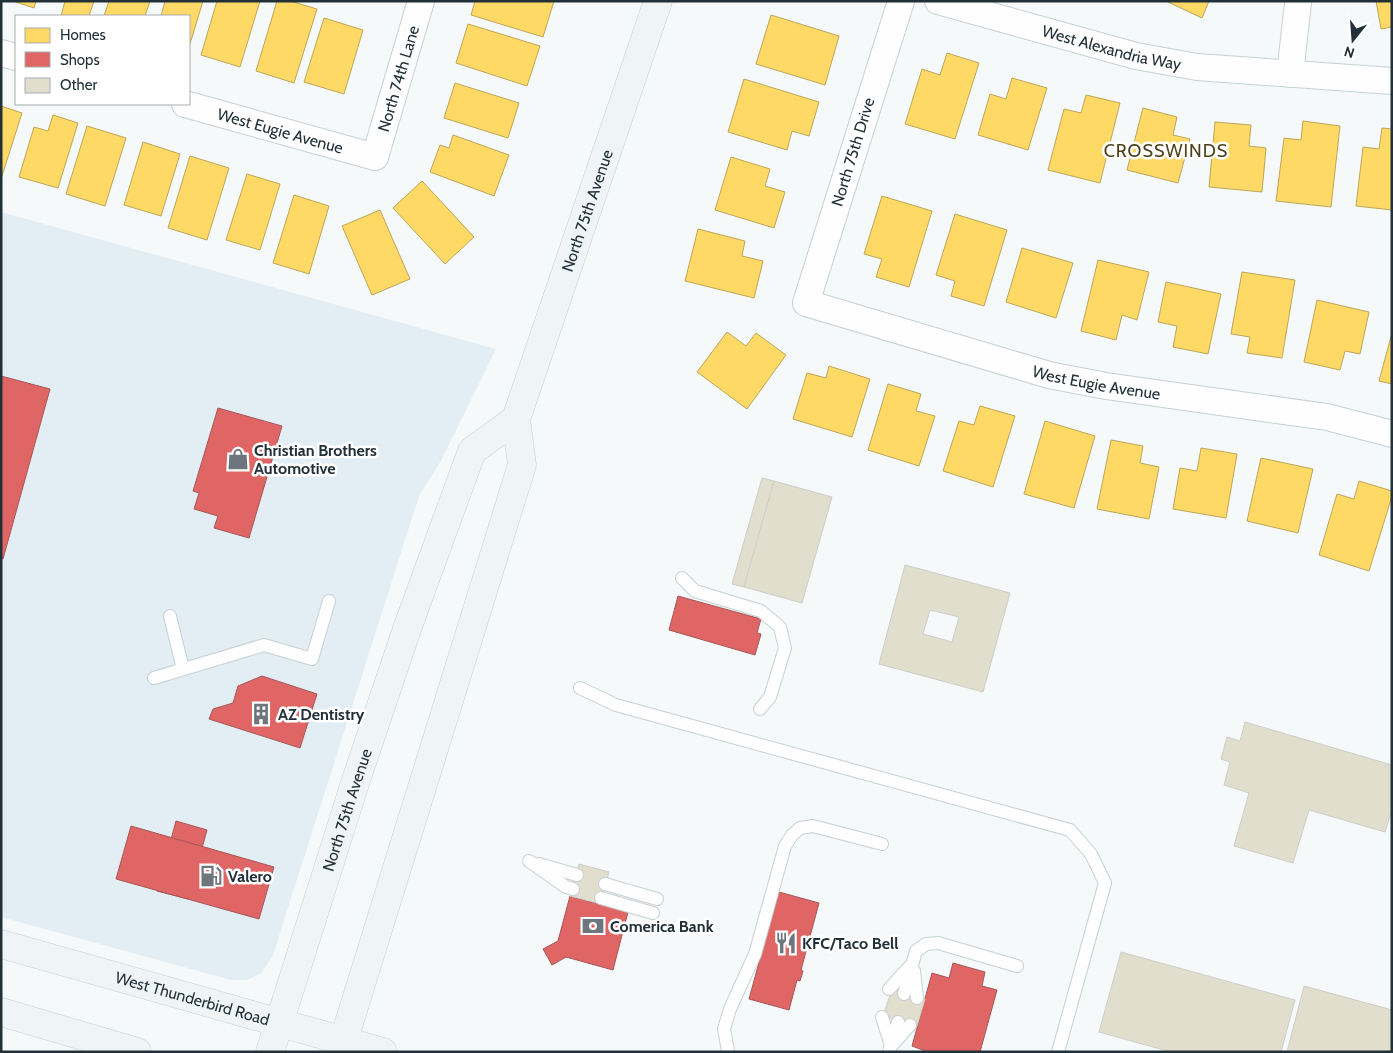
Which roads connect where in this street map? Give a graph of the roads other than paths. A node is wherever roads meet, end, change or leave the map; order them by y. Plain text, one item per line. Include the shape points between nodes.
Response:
1 (421, 1) edge
2 (658, 1) edge
3 (901, 1) edge
4 (938, 1) edge
5 (1298, 3) dead end
6 (1, 53) edge
7 (15, 57) edge
8 (1290, 74) junction
9 (1392, 81) edge
10 (189, 105) edge
11 (375, 157) joint
12 (806, 303) joint
13 (516, 419) junction
14 (1392, 434) edge
15 (682, 578) dead end
16 (330, 601) dead end
17 (170, 616) dead end
18 (183, 669) junction
19 (154, 678) dead end
20 (580, 688) dead end
21 (760, 709) dead end
22 (882, 844) dead end
23 (577, 875) dead end
24 (605, 884) dead end
25 (573, 890) dead end
26 (601, 898) dead end
27 (657, 899) dead end
28 (653, 913) dead end
29 (1, 944) edge
30 (913, 963) junction
31 (1017, 966) dead end
32 (889, 990) dead end
33 (904, 994) dead end
34 (917, 998) dead end
35 (1, 1012) edge
36 (882, 1017) dead end
37 (278, 1023) junction
38 (904, 1023) dead end
39 (341, 1046) edge
40 (890, 1049) edge
41 (728, 1051) edge
42 (138, 1052) edge
43 (270, 1052) edge
44 (383, 1052) edge
45 (1058, 1052) edge

1 - 11 street, North 74th Lane
2 - 13 main road, North 75th Avenue
3 - 12 street, North 75th Drive
4 - 8 street, West Alexandria Way via 1136,56 1197,67
5 - 8 street
6 - 7 street
8 - 9 street, West Alexandria Way
10 - 11 street, West Eugie Avenue
12 - 14 street, West Eugie Avenue via 1049,375 1327,417
13 - 37 main road, North 75th Avenue via 472,451 385,692
13 - 39 main road, North 75th Avenue via 522,465
15 - 21 lane via 695,591 761,611 780,627 785,648 770,697
16 - 18 lane via 312,659 264,645
17 - 18 lane
18 - 19 lane
20 - 45 lane via 616,704 1070,830 1091,854 1105,882
22 - 41 lane via 813,826 800,828 792,834 755,954 724,1029
23 - 25 lane via 529,861
24 - 27 lane
26 - 28 lane
29 - 37 main road, West Thunderbird Road
30 - 31 lane via 916,951 926,944 938,943
30 - 32 lane
30 - 33 lane
30 - 34 lane
35 - 42 main road
36 - 40 lane
37 - 39 main road, West Thunderbird Road
37 - 43 main road, North 75th Avenue
38 - 40 lane
39 - 44 main road, West Thunderbird Road

